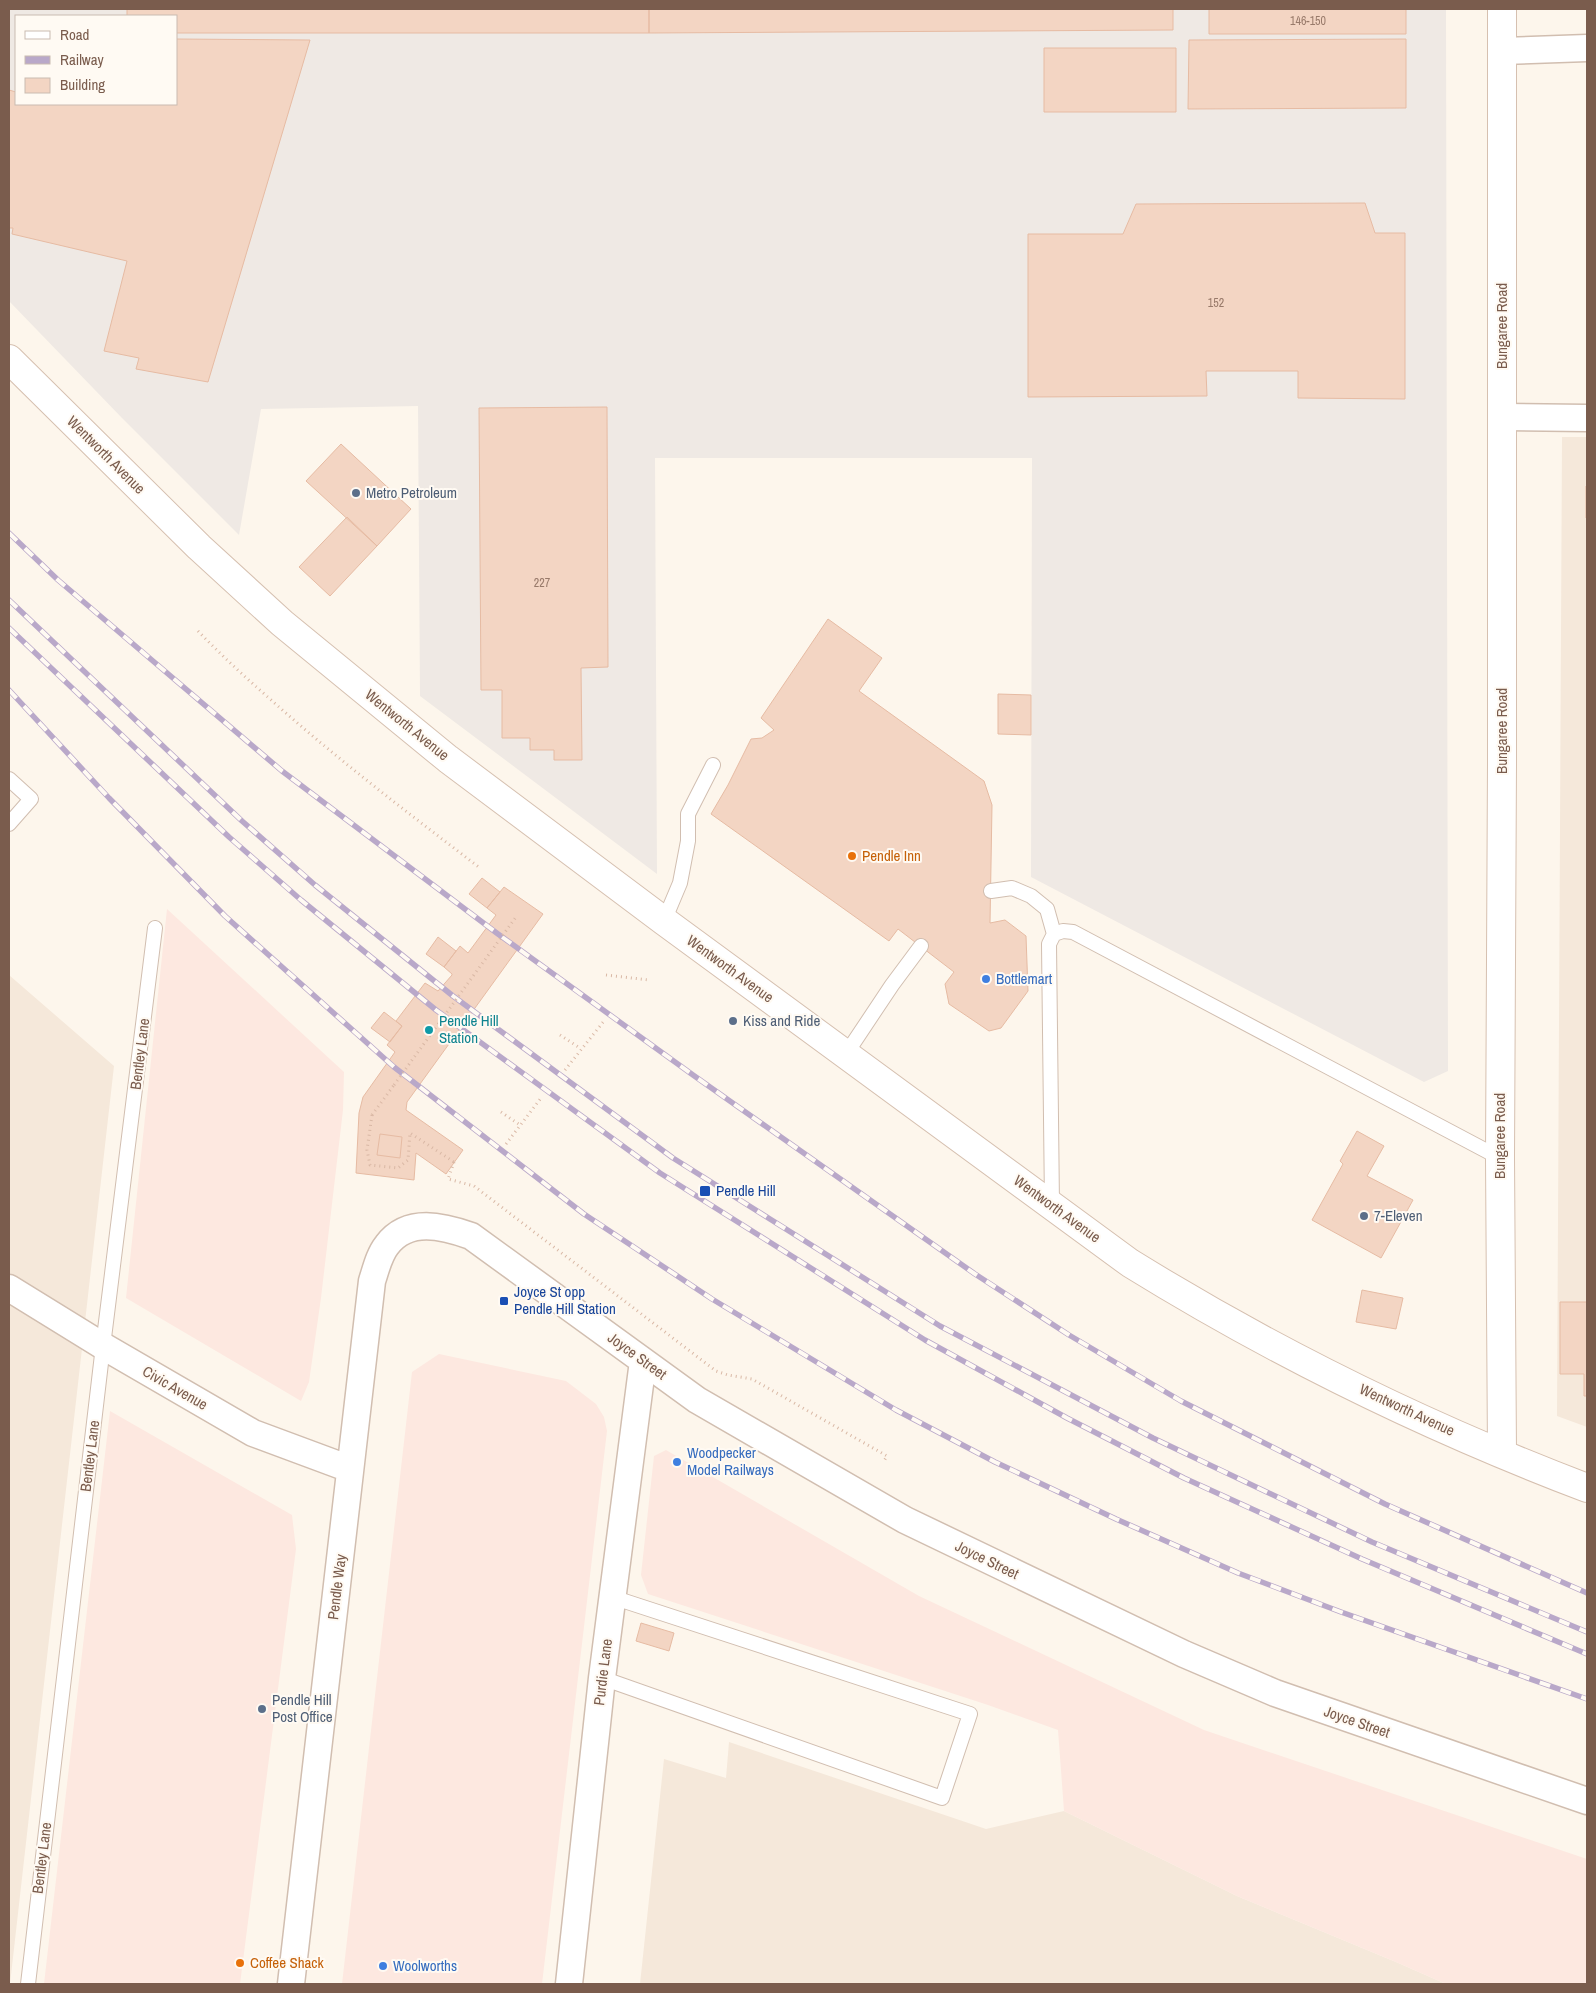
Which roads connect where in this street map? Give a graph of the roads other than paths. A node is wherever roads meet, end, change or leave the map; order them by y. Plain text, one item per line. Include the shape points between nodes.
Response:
1 (1502, 9) edge
2 (1587, 48) edge
3 (1502, 51) junction
4 (9, 359) edge
5 (1502, 416) junction
6 (1587, 418) edge
7 (713, 766) dead end
8 (9, 778) edge
9 (9, 824) edge
10 (990, 891) dead end
11 (664, 921) junction
12 (155, 928) dead end
13 (1054, 934) junction
14 (921, 946) dead end
15 (846, 1054) junction
16 (1500, 1158) junction
17 (1052, 1205) junction
18 (434, 1226) joint
19 (9, 1288) edge
20 (103, 1346) junction
21 (643, 1361) junction
22 (1502, 1453) junction
23 (350, 1469) junction
24 (1587, 1488) edge
25 (612, 1598) junction
26 (602, 1678) junction
27 (1587, 1801) edge
28 (28, 1984) edge
29 (291, 1984) edge
30 (569, 1984) edge

1 - 3 main road, Bungaree Road
2 - 3 street
3 - 5 main road, Bungaree Road
4 - 11 main road, Wentworth Avenue via 199,547 282,623 448,759
5 - 6 street
5 - 16 main road, Bungaree Road
7 - 11 lane via 688,814 688,840 680,884
8 - 9 lane via 31,799
10 - 13 lane via 1012,888 1031,896 1047,909
11 - 15 main road, Wentworth Avenue
12 - 20 lane, Bentley Lane
13 - 16 lane via 1073,932
13 - 17 lane via 1049,944
14 - 15 lane
15 - 17 main road, Wentworth Avenue
16 - 22 main road, Bungaree Road
17 - 22 main road, Wentworth Avenue via 1130,1263 1200,1306 1369,1394
18 - 21 street, Joyce Street via 453,1229 478,1241
18 - 23 street, Pendle Way via 416,1227 398,1234 379,1259 371,1289
19 - 20 street, Civic Avenue
20 - 23 street, Civic Avenue via 253,1434
20 - 28 lane, Bentley Lane
21 - 25 street, Purdie Lane
21 - 27 street, Joyce Street via 706,1405 905,1520 1184,1654 1275,1694
22 - 24 main road, Wentworth Avenue
23 - 29 street, Pendle Way
25 - 26 street, Purdie Lane
25 - 26 lane via 970,1714 942,1798
26 - 30 street, Purdie Lane

